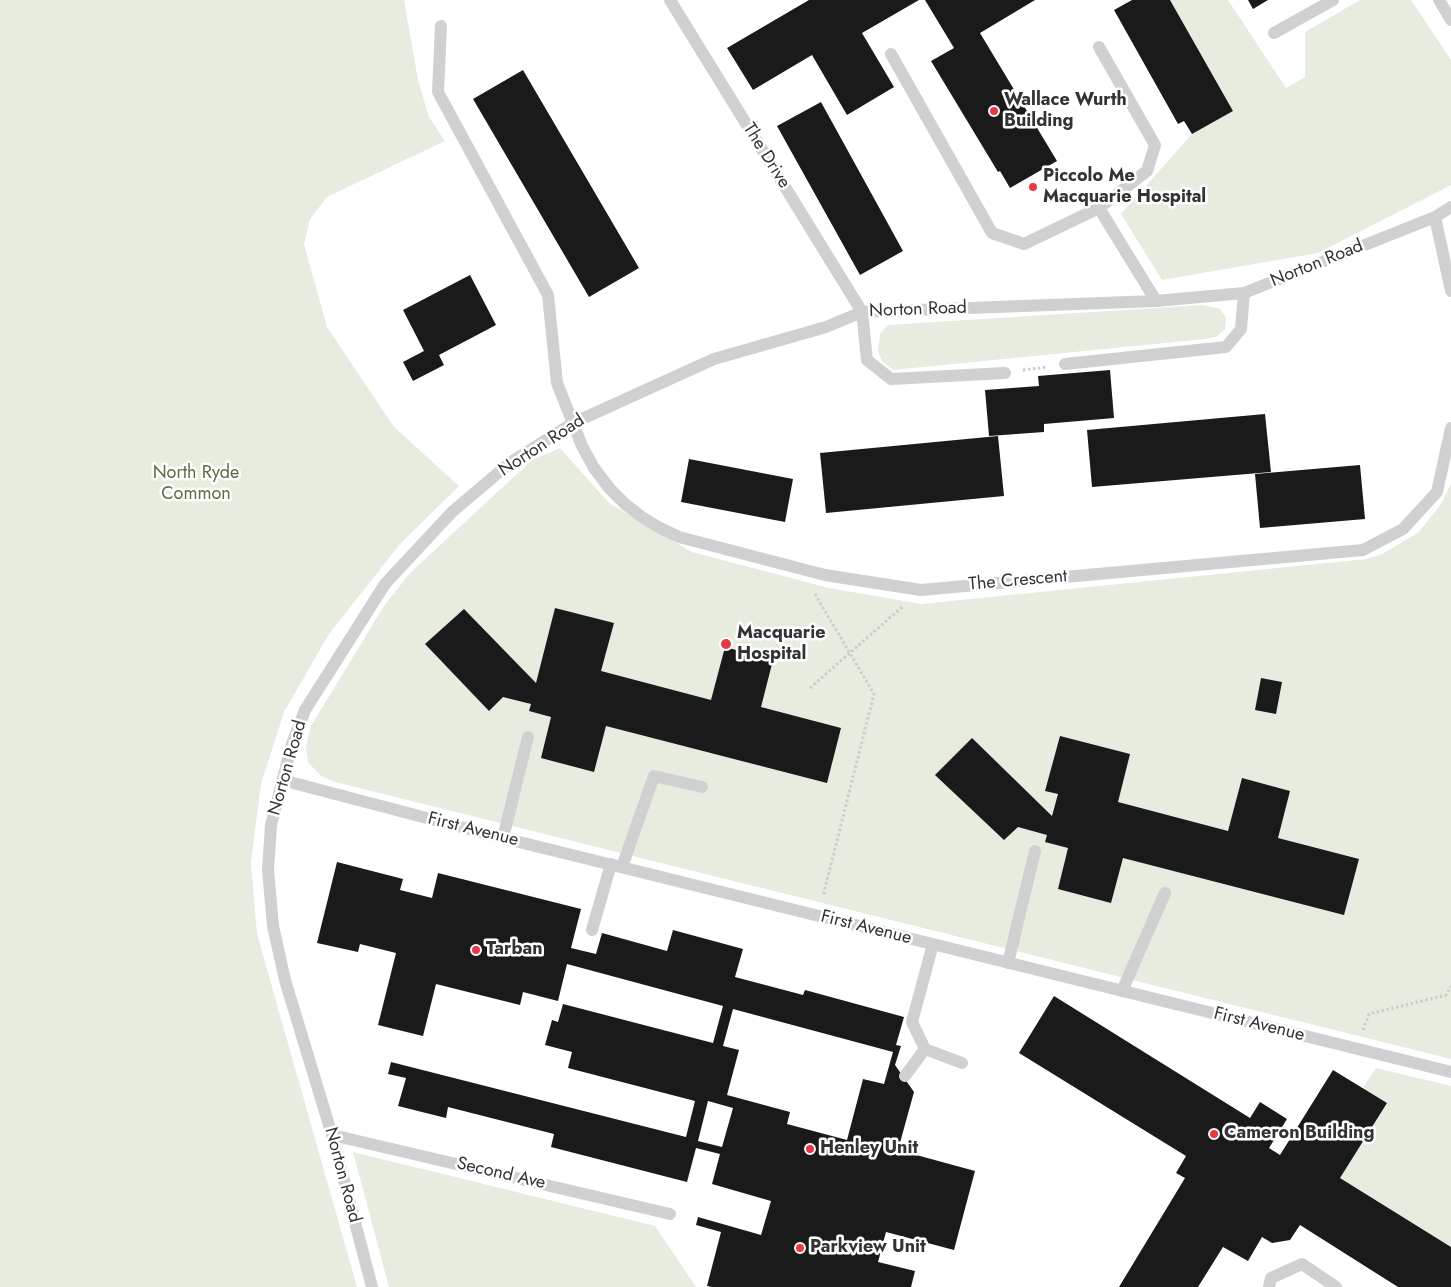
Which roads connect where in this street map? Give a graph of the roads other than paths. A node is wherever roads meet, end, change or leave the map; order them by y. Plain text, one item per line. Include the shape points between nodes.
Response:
1 (670, 0) edge
2 (1333, 0) edge
3 (1439, 0) edge
4 (1451, 20) edge
5 (441, 26) dead end
6 (1274, 33) dead end
7 (1099, 47) dead end
8 (891, 54) dead end
9 (1451, 207) edge
10 (1099, 208) junction
11 (1435, 218) junction
12 (1451, 290) edge
13 (1244, 293) junction
14 (1156, 301) junction
15 (862, 312) junction
16 (1065, 364) road end
17 (1005, 373) road end
18 (573, 423) junction
19 (1451, 428) edge
20 (528, 736) dead end
21 (282, 780) junction
22 (702, 787) dead end
23 (503, 838) junction
24 (1035, 851) dead end
25 (616, 866) junction
26 (1165, 893) dead end
27 (592, 930) dead end
28 (933, 944) junction
29 (1008, 963) junction
30 (1122, 991) junction
31 (925, 1049) junction
32 (962, 1063) dead end
33 (1451, 1072) edge
34 (905, 1076) dead end
35 (332, 1134) junction
36 (670, 1214) dead end
37 (372, 1287) edge
38 (1270, 1287) edge
39 (1336, 1287) edge

1 - 15 lane, The Drive
2 - 6 lane
3 - 4 lane
5 - 18 lane, The Crescent via 438,92 548,294 556,383
7 - 10 lane via 1154,145 1147,170
8 - 10 lane via 992,233 1024,244
9 - 11 lane, Norton Road
10 - 14 lane
11 - 12 lane
11 - 13 lane, Norton Road
13 - 14 lane, Norton Road
13 - 16 lane via 1241,329 1226,347
14 - 15 lane, Norton Road
15 - 17 lane via 867,360 891,379
15 - 18 lane, Norton Road via 826,327 714,359
18 - 19 lane, The Crescent via 594,468 610,489 625,504 660,528 679,537 825,575 921,590 1363,550 1403,529 1437,492
18 - 21 lane, Norton Road via 511,462 452,512 385,584 306,710
20 - 23 lane
21 - 23 lane, First Avenue
21 - 35 lane, Norton Road via 271,825 268,870 273,926 285,980
22 - 25 lane via 654,776
23 - 25 lane, First Avenue
24 - 29 lane
25 - 27 lane
25 - 28 lane, First Avenue
26 - 30 lane
28 - 29 lane, First Avenue
28 - 31 lane via 912,1022
29 - 30 lane, First Avenue
30 - 33 lane, First Avenue
31 - 32 lane
31 - 34 lane
35 - 36 lane, Second Ave
35 - 37 lane, Norton Road
38 - 39 lane via 1271,1278 1302,1264

